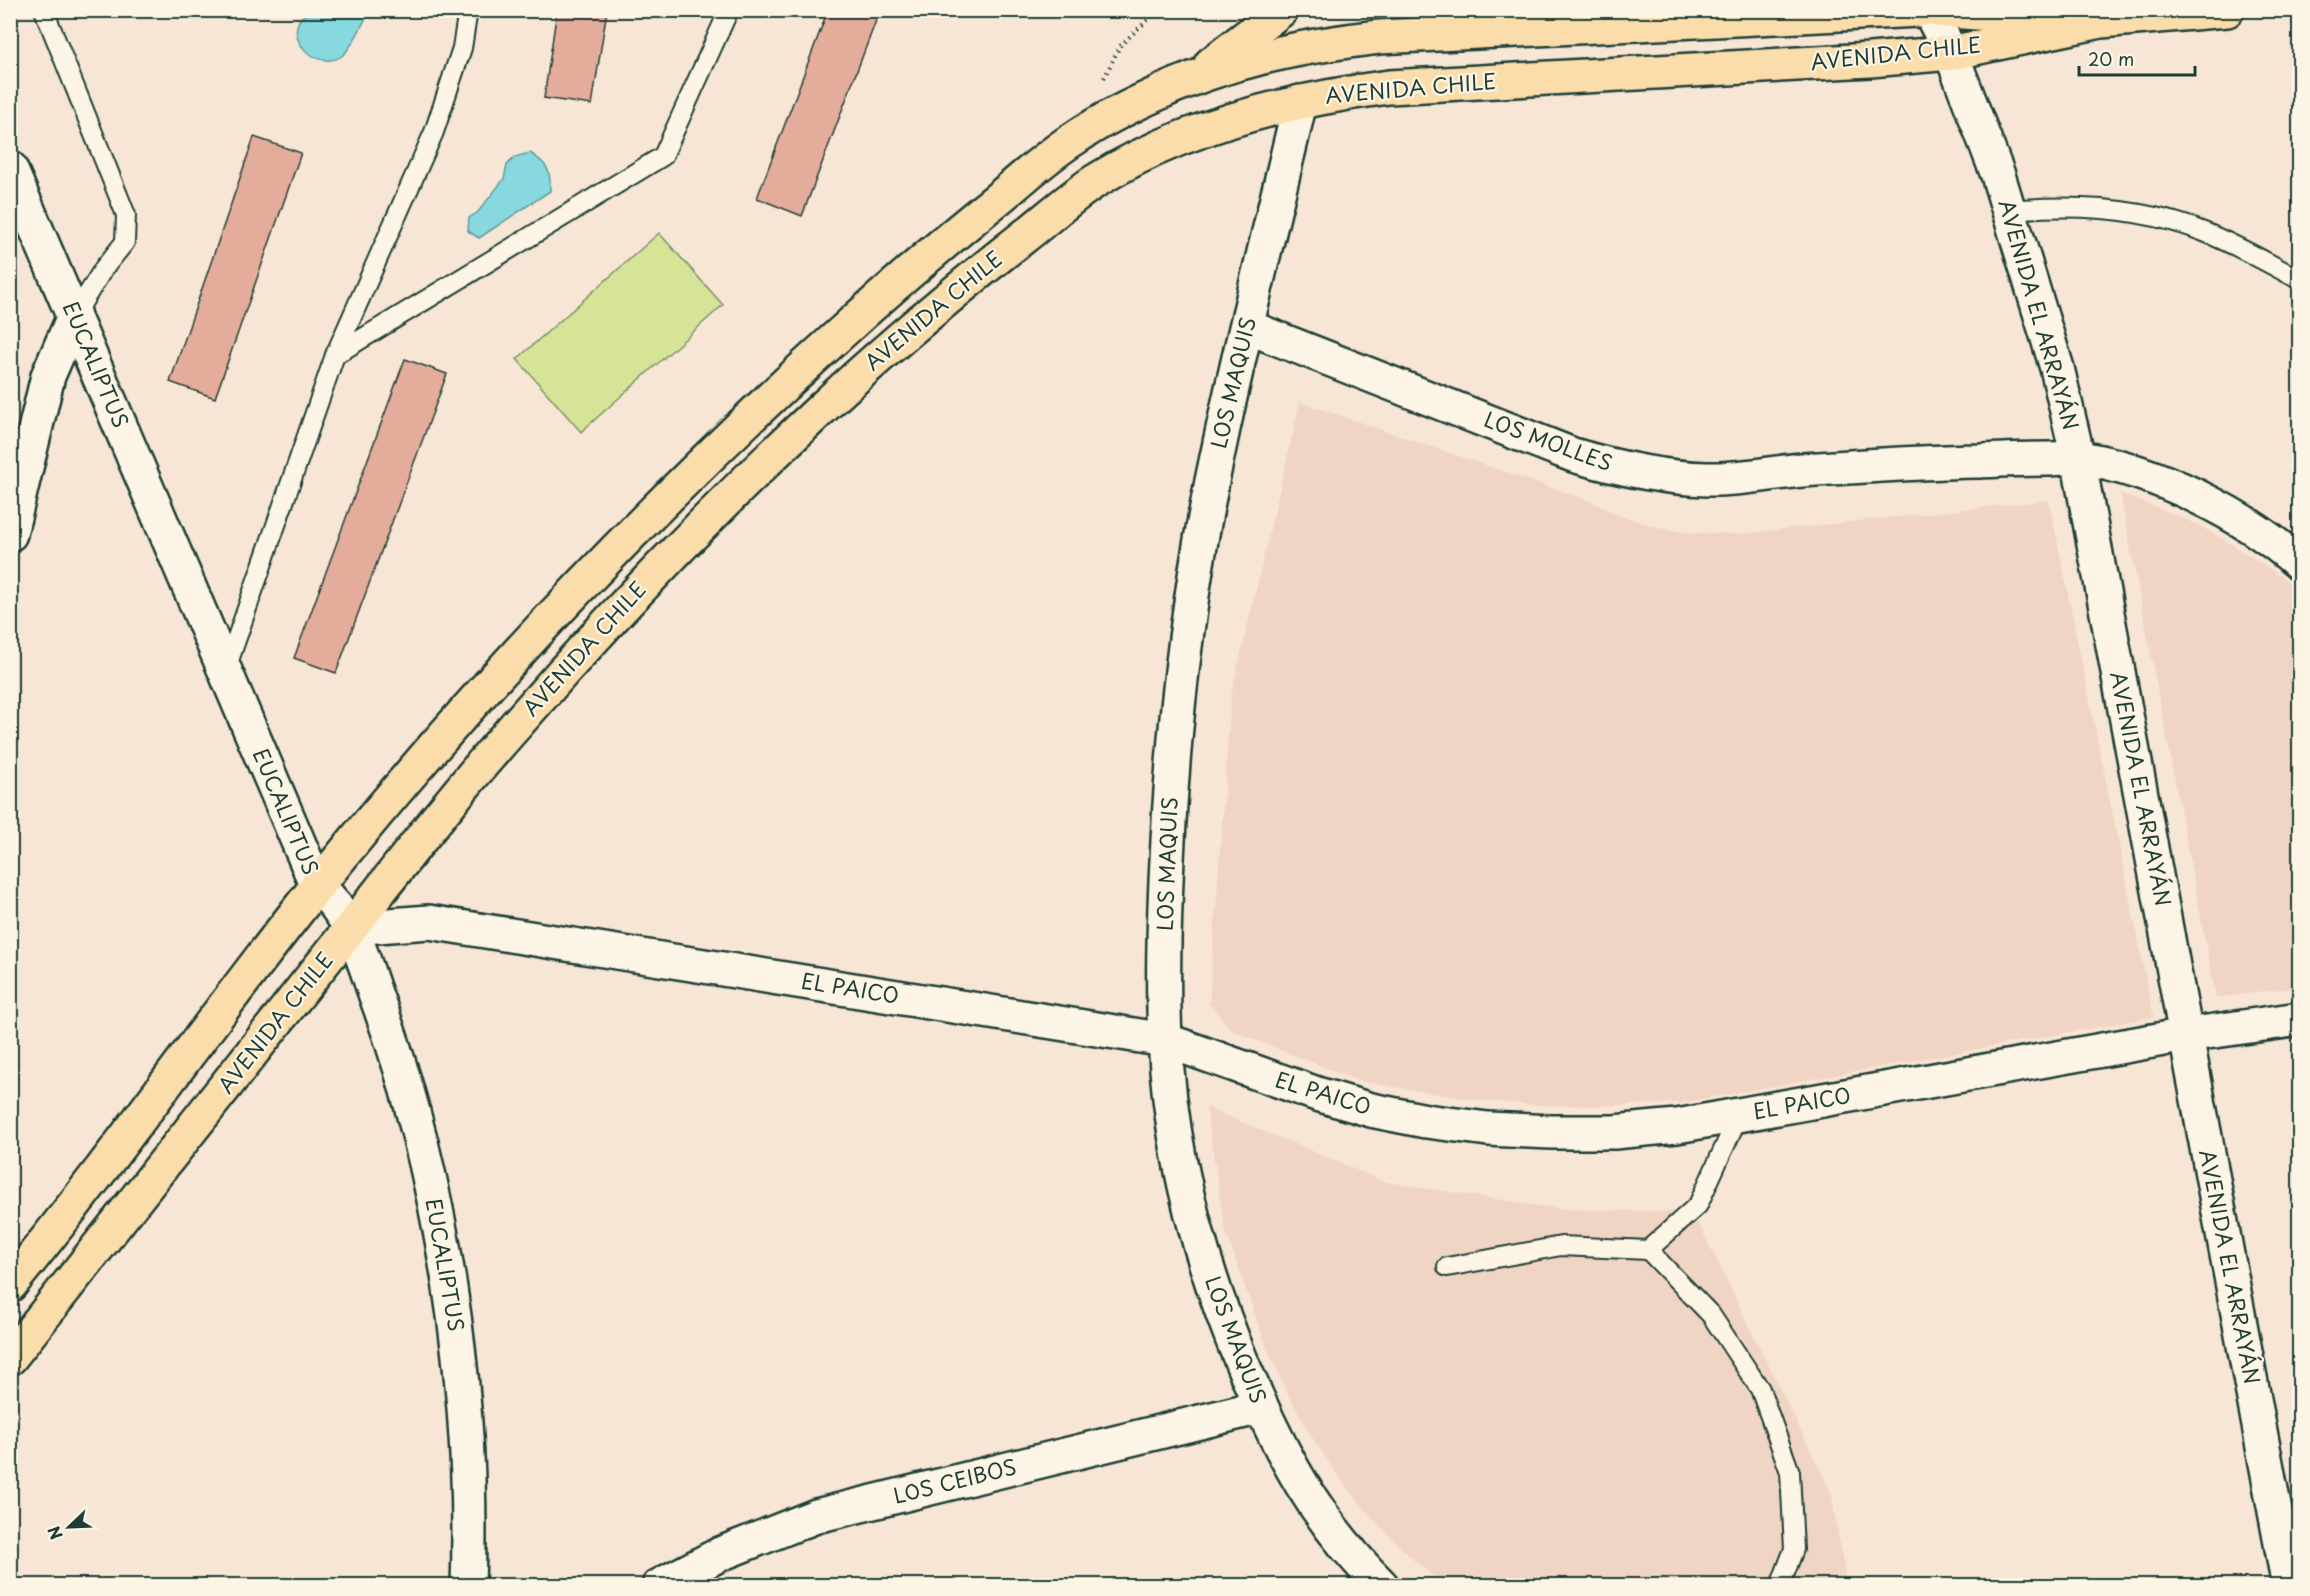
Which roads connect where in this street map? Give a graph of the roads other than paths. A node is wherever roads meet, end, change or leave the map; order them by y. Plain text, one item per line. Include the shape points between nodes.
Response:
1 (44, 10) edge
2 (468, 10) edge
3 (729, 10) edge
4 (1281, 10) edge
5 (1919, 10) edge
6 (1929, 10) edge
7 (1936, 10) edge
8 (2049, 10) edge
9 (2227, 10) edge
10 (2101, 21) junction
11 (1951, 53) junction
12 (1194, 78) junction
13 (1300, 102) junction
14 (10, 168) edge
15 (2009, 210) junction
16 (2300, 280) edge
17 (74, 316) junction
18 (1248, 327) junction
19 (335, 355) junction
20 (2078, 458) junction
21 (10, 534) edge
22 (2300, 564) edge
23 (225, 670) junction
24 (317, 886) junction
25 (351, 928) junction
26 (2300, 1019) edge
27 (2186, 1035) junction
28 (1165, 1040) junction
29 (1739, 1115) junction
30 (1648, 1250) junction
31 (1447, 1267) dead end
32 (10, 1285) edge
33 (10, 1358) edge
34 (1260, 1407) junction
35 (468, 1586) edge
36 (659, 1586) edge
37 (1382, 1586) edge
38 (1780, 1586) edge
39 (2289, 1586) edge

1 - 17 lane via 126,215 125,242
2 - 19 lane via 462,48 434,132
3 - 19 lane via 663,156
4 - 12 highway
5 - 12 highway, AVENIDA CHILE via 1379,37 1255,58
6 - 11 street, AVENIDA EL ARRAYÁN
7 - 10 highway, AVENIDA CHILE
8 - 10 highway
9 - 10 highway
10 - 11 highway, AVENIDA CHILE
11 - 13 highway, AVENIDA CHILE via 1389,87
11 - 15 street, AVENIDA EL ARRAYÁN
12 - 24 highway, AVENIDA CHILE via 1152,95 1071,140 904,275 785,383 669,496 474,701
13 - 18 street, LOS MAQUIS
13 - 25 highway, AVENIDA CHILE via 1195,134 1096,181 939,303 758,468 641,586 506,736
14 - 17 street, EUCALIPTUS
15 - 16 lane via 2084,207 2163,219 2203,231
15 - 20 street, AVENIDA EL ARRAYÁN via 2057,368
17 - 21 street via 48,376
17 - 23 street, EUCALIPTUS
18 - 20 street, LOS MOLLES via 1574,455 1661,476 1754,478 1800,471
18 - 28 street, LOS MAQUIS via 1220,443 1181,677 1164,919
19 - 23 lane
20 - 22 street, LOS MOLLES via 2124,469 2201,500 2256,531
20 - 27 street, AVENIDA EL ARRAYÁN
23 - 24 street, EUCALIPTUS
24 - 25 street, EUCALIPTUS via 334,900
24 - 32 highway, AVENIDA CHILE
25 - 28 street, EL PAICO via 429,922
25 - 33 highway, AVENIDA CHILE
25 - 35 street, EUCALIPTUS via 385,1021 436,1211 453,1308 464,1406
26 - 27 street, EL PAICO
27 - 29 street, EL PAICO
27 - 39 street, AVENIDA EL ARRAYÁN
28 - 29 street, EL PAICO via 1317,1094 1426,1121 1488,1129 1614,1132
28 - 34 street, LOS MAQUIS via 1179,1153 1195,1223 1213,1286
29 - 30 lane via 1698,1205
30 - 31 lane via 1561,1246
30 - 38 lane via 1711,1315 1760,1389 1790,1472 1794,1549
34 - 36 street, LOS CEIBOS via 816,1516 720,1554
34 - 37 street, LOS MAQUIS via 1294,1475 1323,1520

